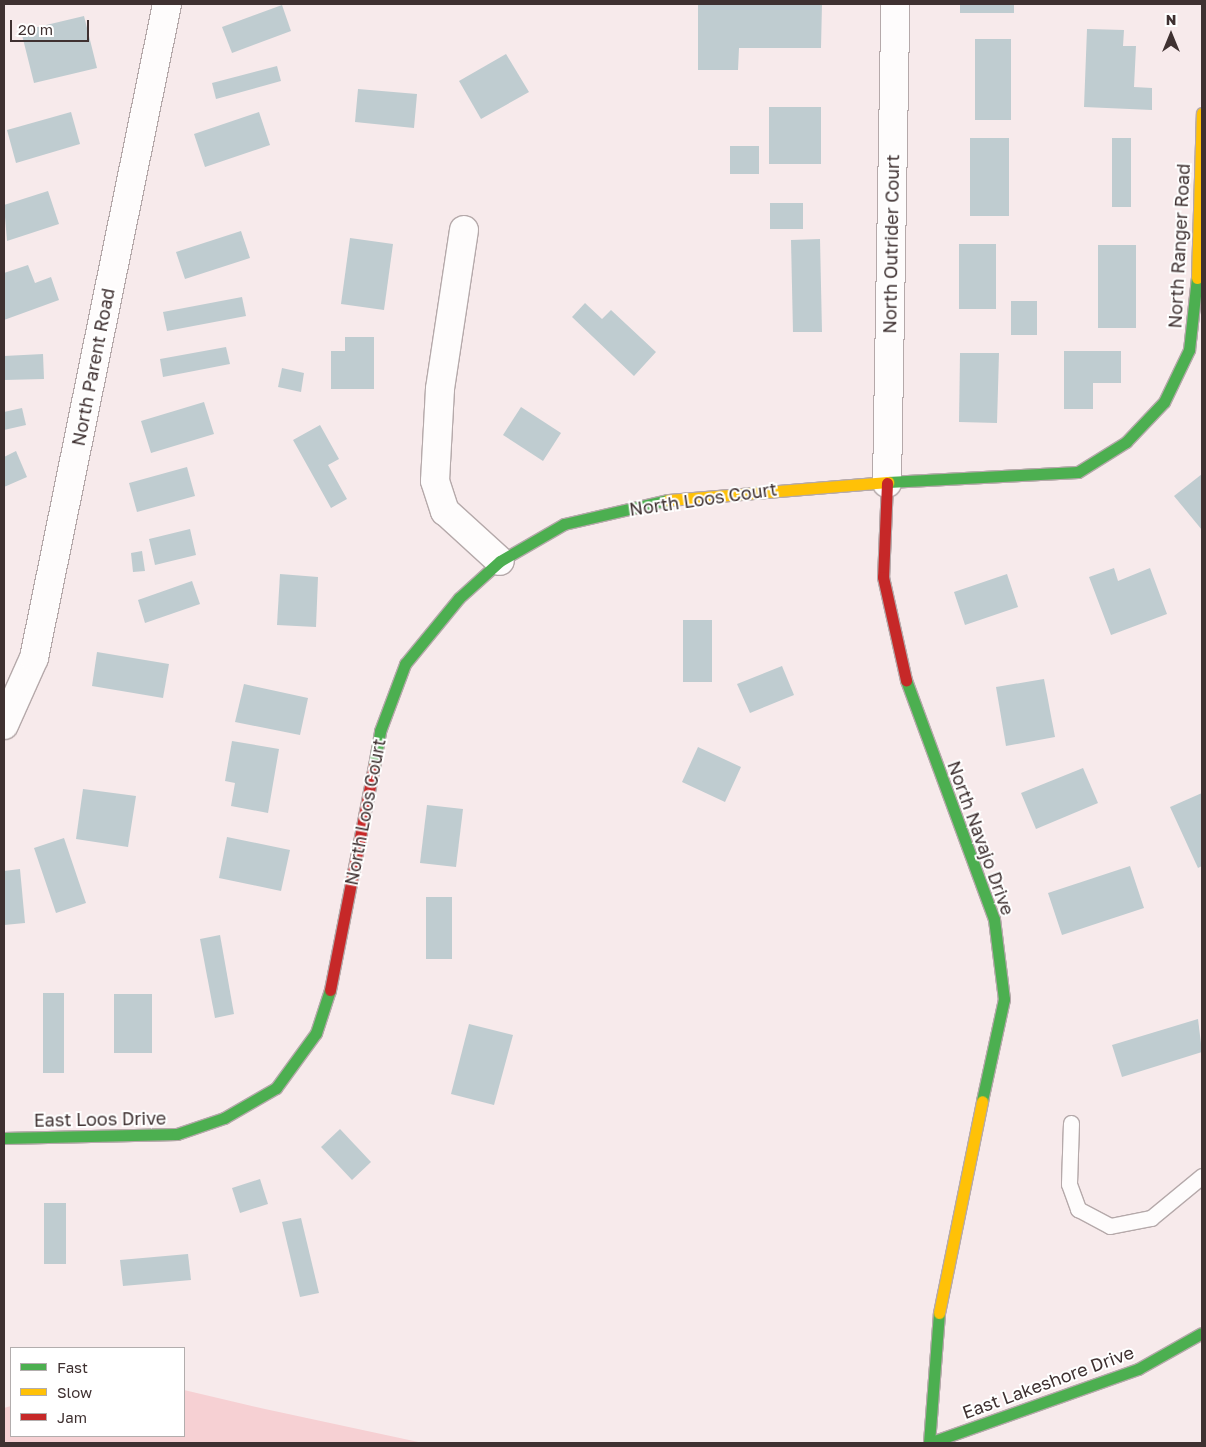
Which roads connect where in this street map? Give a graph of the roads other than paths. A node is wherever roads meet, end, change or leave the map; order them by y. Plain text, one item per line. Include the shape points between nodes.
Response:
1 (167, 4) edge
2 (895, 4) edge
3 (1202, 113) edge
4 (464, 230) dead end
5 (887, 484) junction
6 (500, 561) junction
7 (4, 725) edge
8 (276, 1088) joint
9 (1072, 1123) dead end
10 (4, 1138) edge
11 (1202, 1176) edge
12 (1202, 1333) edge
13 (929, 1443) edge

1 - 7 street, North Parent Road via 34,658
2 - 5 street, North Outrider Court
3 - 5 street, North Ranger Road via 1196,301 1189,350 1164,402 1126,442 1078,472
4 - 6 street via 440,389 435,481 445,511
5 - 6 street, North Loos Court via 782,488 653,502 564,524
5 - 13 street, North Navajo Drive via 883,577 900,665 994,919 1004,999 938,1307
6 - 8 street, North Loos Court via 459,598 404,664 380,730 334,977 316,1033
8 - 10 street, East Loos Drive via 224,1118 177,1134
9 - 11 lane via 1069,1184 1078,1210 1110,1226 1151,1218
12 - 13 street, East Lakeshore Drive via 1138,1369

